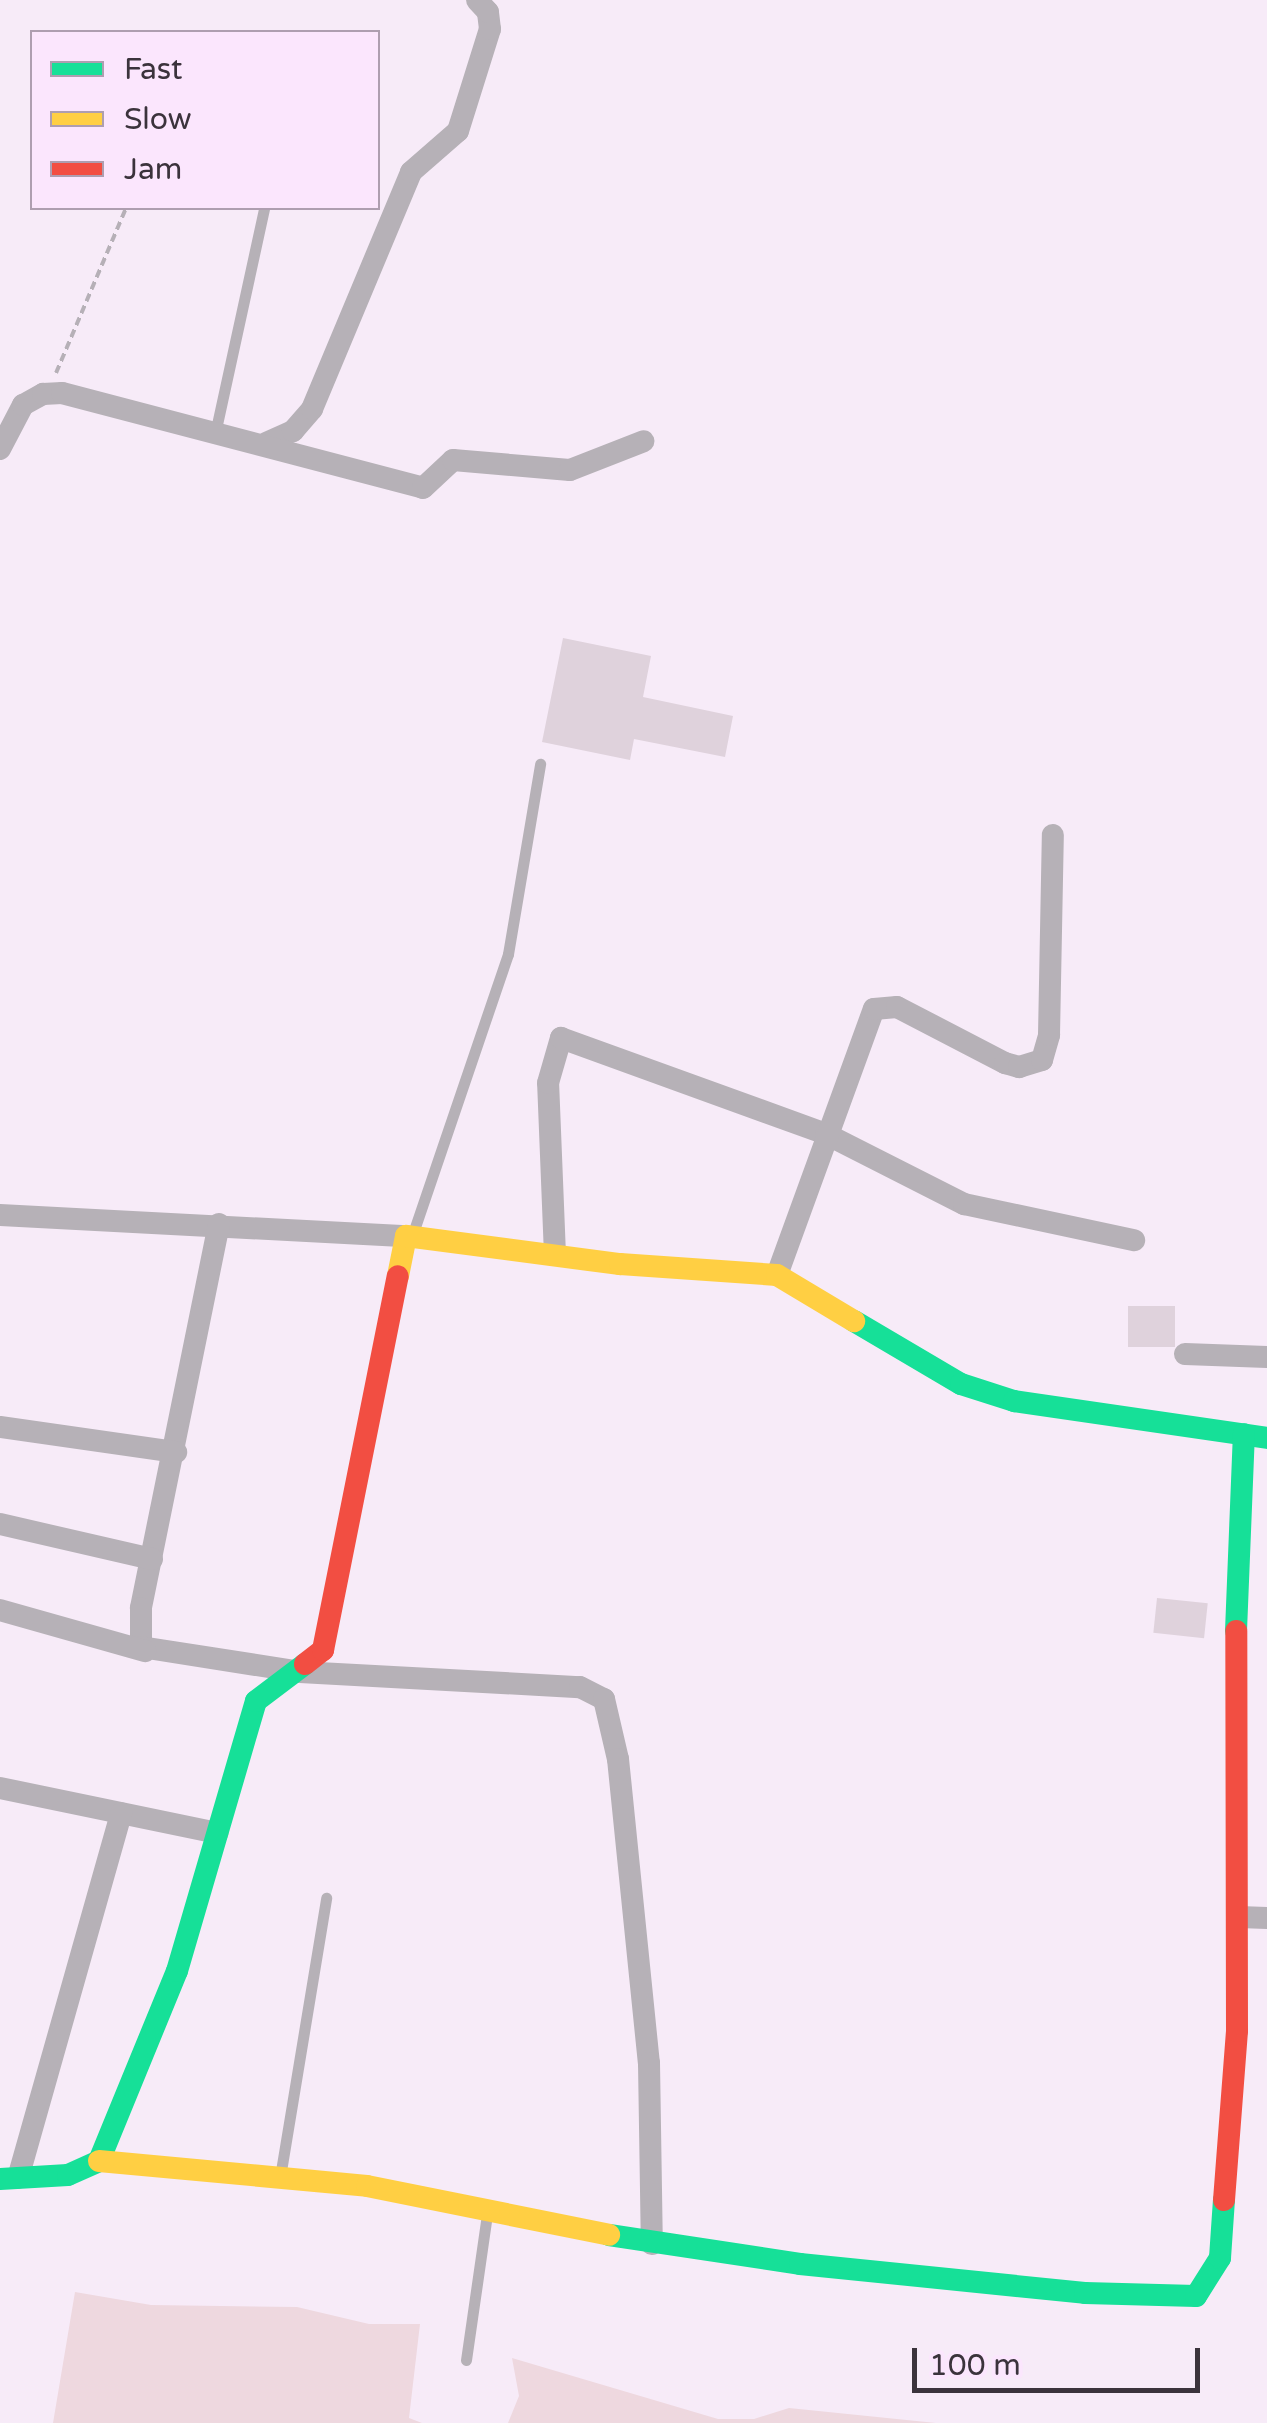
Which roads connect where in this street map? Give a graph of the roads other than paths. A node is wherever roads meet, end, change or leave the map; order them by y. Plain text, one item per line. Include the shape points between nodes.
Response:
1 (477, 0) edge
2 (264, 210) edge
3 (216, 429) junction
4 (644, 441) dead end
5 (266, 443) junction
6 (0, 449) edge
7 (540, 764) dead end
8 (1054, 835) dead end
9 (826, 1134) junction
10 (0, 1215) edge
11 (219, 1224) junction
12 (409, 1236) junction
13 (1134, 1240) dead end
14 (555, 1255) junction
15 (777, 1275) junction
16 (1185, 1354) dead end
17 (1267, 1357) edge
18 (0, 1427) edge
19 (1256, 1436) edge
20 (176, 1452) junction
21 (0, 1524) edge
22 (152, 1559) junction
23 (0, 1610) edge
24 (145, 1651) junction
25 (300, 1672) junction
26 (0, 1788) edge
27 (120, 1813) junction
28 (218, 1834) junction
29 (326, 1898) dead end
30 (1239, 1917) junction
31 (1267, 1918) edge
32 (99, 2161) junction
33 (280, 2177) junction
34 (9, 2179) edge
35 (487, 2209) junction
36 (652, 2244) junction
37 (466, 2360) dead end

1 - 5 street via 488,12 490,29 463,120 411,172 312,409 293,431
2 - 3 lane
3 - 5 street
3 - 6 street via 91,398 43,394 23,405
4 - 5 street via 570,470 453,460 423,488
7 - 12 lane via 508,954
8 - 9 street via 1049,1035 1042,1060 1020,1067 1005,1063 880,1004
9 - 13 street via 964,1204
9 - 14 street via 562,1038 548,1084
9 - 15 street
10 - 11 street
11 - 12 street
11 - 20 street
12 - 14 street
12 - 25 street via 327,1638
14 - 15 street
15 - 19 street via 961,1384 1014,1402
16 - 17 street
18 - 20 street
19 - 30 street via 1236,1587
20 - 22 street
21 - 22 street
22 - 24 street via 140,1624
23 - 24 street
24 - 25 street
25 - 28 street via 264,1690 256,1702
25 - 36 street via 580,1687 604,1699 618,1759 649,2063
26 - 27 street
27 - 28 street
27 - 34 street
28 - 32 street via 171,1987
29 - 33 lane
30 - 31 street
30 - 36 street via 1220,2258 1196,2296 1086,2294
32 - 33 street
32 - 34 street via 68,2175
33 - 35 street
35 - 36 street
35 - 37 lane

